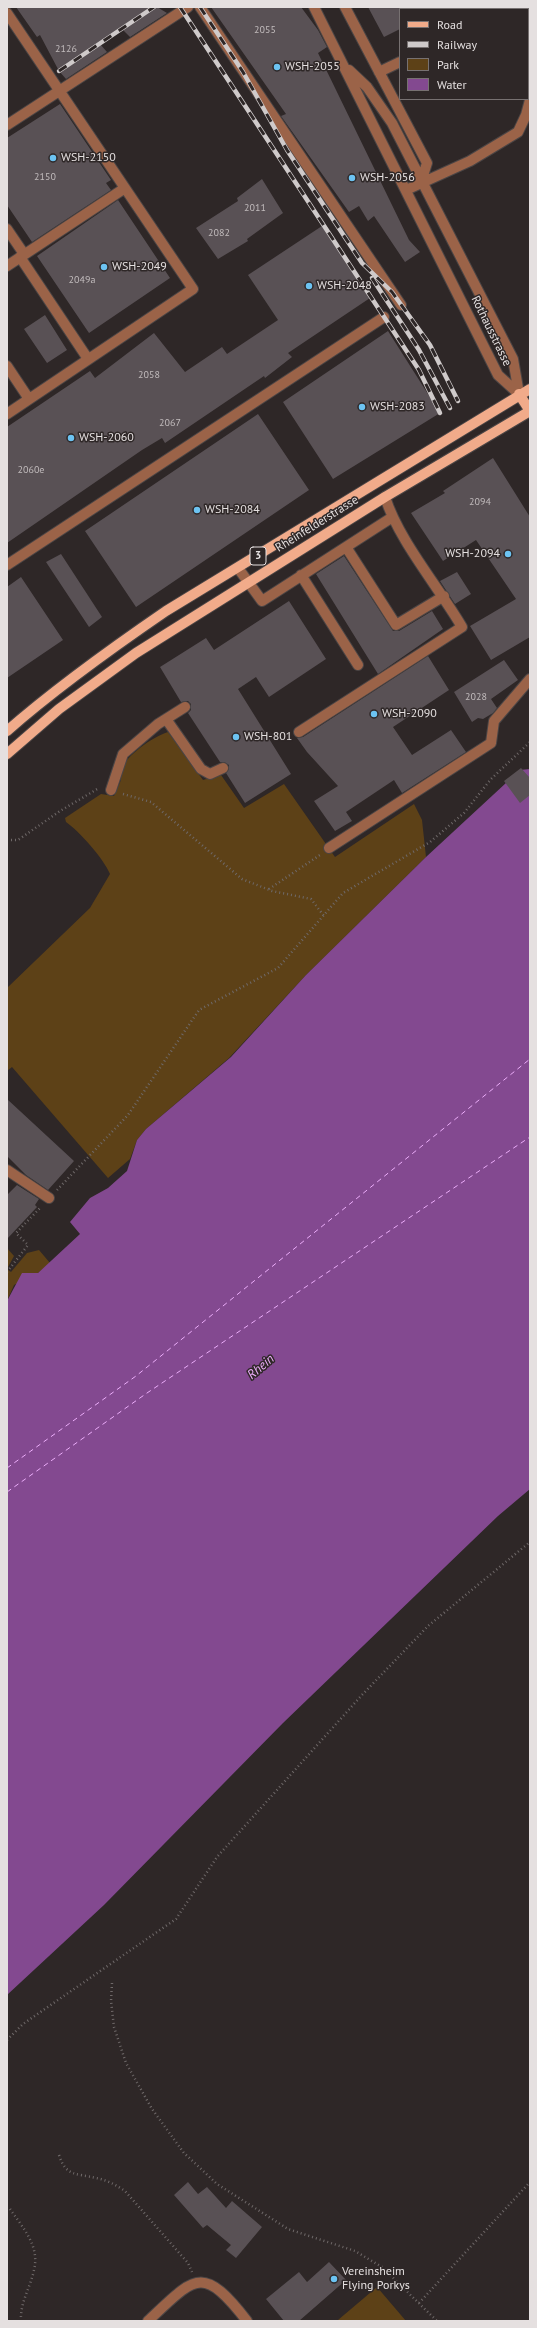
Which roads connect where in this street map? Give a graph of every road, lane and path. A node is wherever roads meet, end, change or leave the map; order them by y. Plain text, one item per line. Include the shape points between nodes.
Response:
1 (188, 7) edge
2 (200, 7) edge
3 (314, 7) edge
4 (345, 7) edge
5 (7, 13) edge
6 (399, 62) edge
7 (344, 64) junction
8 (379, 72) junction
9 (59, 91) junction
10 (530, 100) edge
11 (7, 125) edge
12 (421, 182) junction
13 (125, 188) junction
14 (406, 190) junction
15 (7, 229) edge
16 (22, 256) junction
17 (7, 266) edge
18 (401, 305) dead end
19 (384, 317) dead end
20 (88, 359) junction
21 (7, 366) edge
22 (530, 389) edge
23 (520, 394) junction
24 (29, 399) junction
25 (530, 411) edge
26 (7, 414) edge
27 (385, 498) junction
28 (392, 518) junction
29 (346, 547) junction
30 (7, 565) edge
31 (238, 568) junction
32 (301, 575) junction
33 (248, 582) junction
34 (444, 596) junction
35 (358, 665) dead end
36 (530, 679) edge
37 (185, 707) dead end
38 (166, 719) junction
39 (7, 731) edge
40 (298, 732) dead end
41 (530, 742) edge
42 (7, 754) edge
43 (223, 768) dead end
44 (111, 790) junction
45 (7, 840) edge
46 (329, 848) joint
47 (269, 889) junction
48 (324, 916) junction
49 (7, 1170) edge
50 (49, 1198) junction
51 (7, 1272) edge
52 (530, 1542) edge
53 (112, 1983) dead end
54 (7, 2040) edge
55 (59, 2155) dead end
56 (530, 2182) edge
57 (10, 2209) dead end
58 (196, 2282) junction
59 (419, 2303) junction
60 (21, 2321) edge
61 (148, 2321) edge
62 (247, 2321) edge
63 (437, 2321) edge

1 - 9 street
2 - 18 street
3 - 7 street, Rothausstrasse
4 - 8 street
5 - 9 street
6 - 8 street
7 - 12 street, Rothausstrasse via 367,87 392,123
7 - 14 street, Rothausstrasse
8 - 12 street via 427,162
9 - 11 street
9 - 13 street
10 - 12 street via 518,132 470,161
12 - 14 street
12 - 23 street, Rothausstrasse via 513,358
13 - 16 street
13 - 20 street via 193,289
14 - 23 street, Rothausstrasse via 498,375
15 - 16 street
16 - 17 street
16 - 20 street
19 - 30 street
20 - 24 street
21 - 24 street
22 - 23 main road, Rheinfelderstrasse / 3
23 - 25 main road
23 - 31 main road, Rheinfelderstrasse / 3
24 - 26 street
25 - 27 main road, Rheinfelderstrasse / 3
27 - 28 street
27 - 33 main road, Rheinfelderstrasse / 3
28 - 29 street
28 - 34 street
29 - 32 street
29 - 34 street via 396,625
31 - 33 street
31 - 39 main road, Rheinfelderstrasse / 3 via 166,611 110,649
32 - 33 street via 262,601
32 - 35 street
33 - 42 main road, Rheinfelderstrasse / 3 via 136,653 59,709
34 - 40 street via 462,627
36 - 46 street via 494,720 490,743
37 - 38 street
38 - 43 street via 201,769 210,774
38 - 44 street via 123,754
41 - 48 path via 491,779 458,818 430,842 343,894
44 - 45 path via 102,787 60,811 18,840
44 - 47 path via 151,802 242,879
46 - 47 path
47 - 48 path via 310,899
48 - 50 path via 278,968 199,1010 128,1115
49 - 50 street
50 - 51 path via 16,1233 28,1245
52 - 54 path via 428,1626 362,1695 217,1857 176,1919 23,2024
53 - 59 path via 114,2027 126,2063 152,2109 184,2153 217,2184 288,2229 356,2251 382,2267
55 - 58 path via 69,2172 113,2183 125,2191 188,2263
56 - 59 path
57 - 60 path via 30,2238 35,2254 34,2271 20,2310
58 - 61 street via 186,2286
58 - 62 street via 206,2283 223,2292
59 - 63 path

